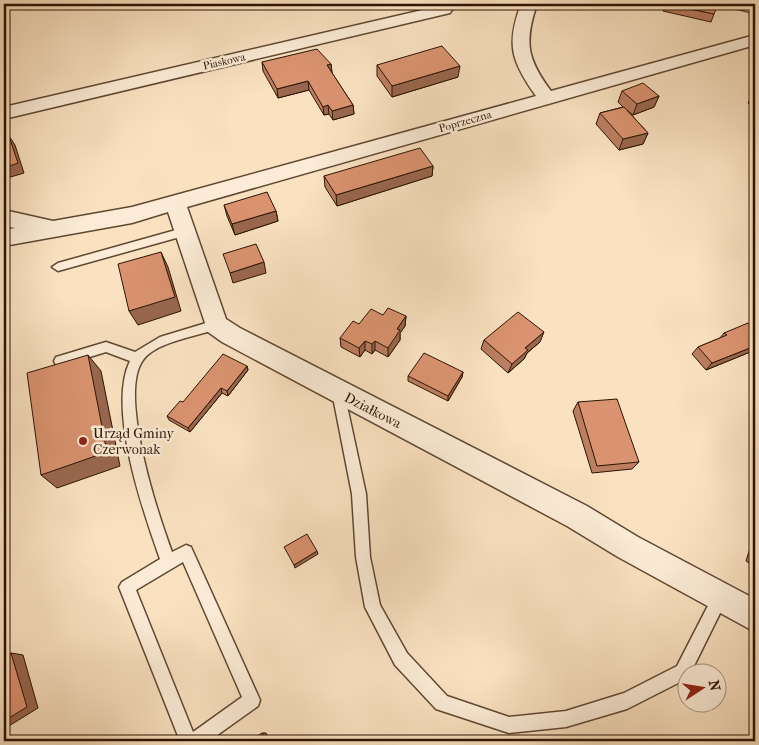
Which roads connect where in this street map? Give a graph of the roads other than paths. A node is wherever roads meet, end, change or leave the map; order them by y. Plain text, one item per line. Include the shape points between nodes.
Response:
1 (528, 4) edge
2 (736, 4) edge
3 (755, 8) edge
4 (444, 10) dead end
5 (755, 40) edge
6 (547, 98) junction
7 (4, 113) edge
8 (175, 202) junction
9 (4, 218) edge
10 (52, 228) junction
11 (183, 232) junction
12 (4, 238) edge
13 (58, 268) dead end
14 (216, 325) junction
15 (137, 358) junction
16 (60, 362) edge
17 (338, 392) junction
18 (168, 562) junction
19 (720, 597) junction
20 (755, 616) edge
21 (188, 741) edge
22 (195, 741) edge

1 - 6 street via 519,36 521,54
2 - 3 street
4 - 7 street, Piaskowa
5 - 6 street, Poprzeczna
6 - 8 street, Poprzeczna
8 - 10 street via 98,222
8 - 11 street
9 - 10 street
10 - 12 street
11 - 13 lane
11 - 14 street
14 - 15 lane via 159,343
14 - 17 street, Działkowa
15 - 16 lane via 106,347
15 - 18 lane via 130,370 128,408 153,521
17 - 19 street, Działkowa via 577,516
17 - 19 lane via 359,494 363,557 374,608 401,659 442,703 509,725 566,719 626,701 683,672
18 - 21 lane via 127,586
18 - 22 lane via 186,552 252,700
19 - 20 street, Działkowa

